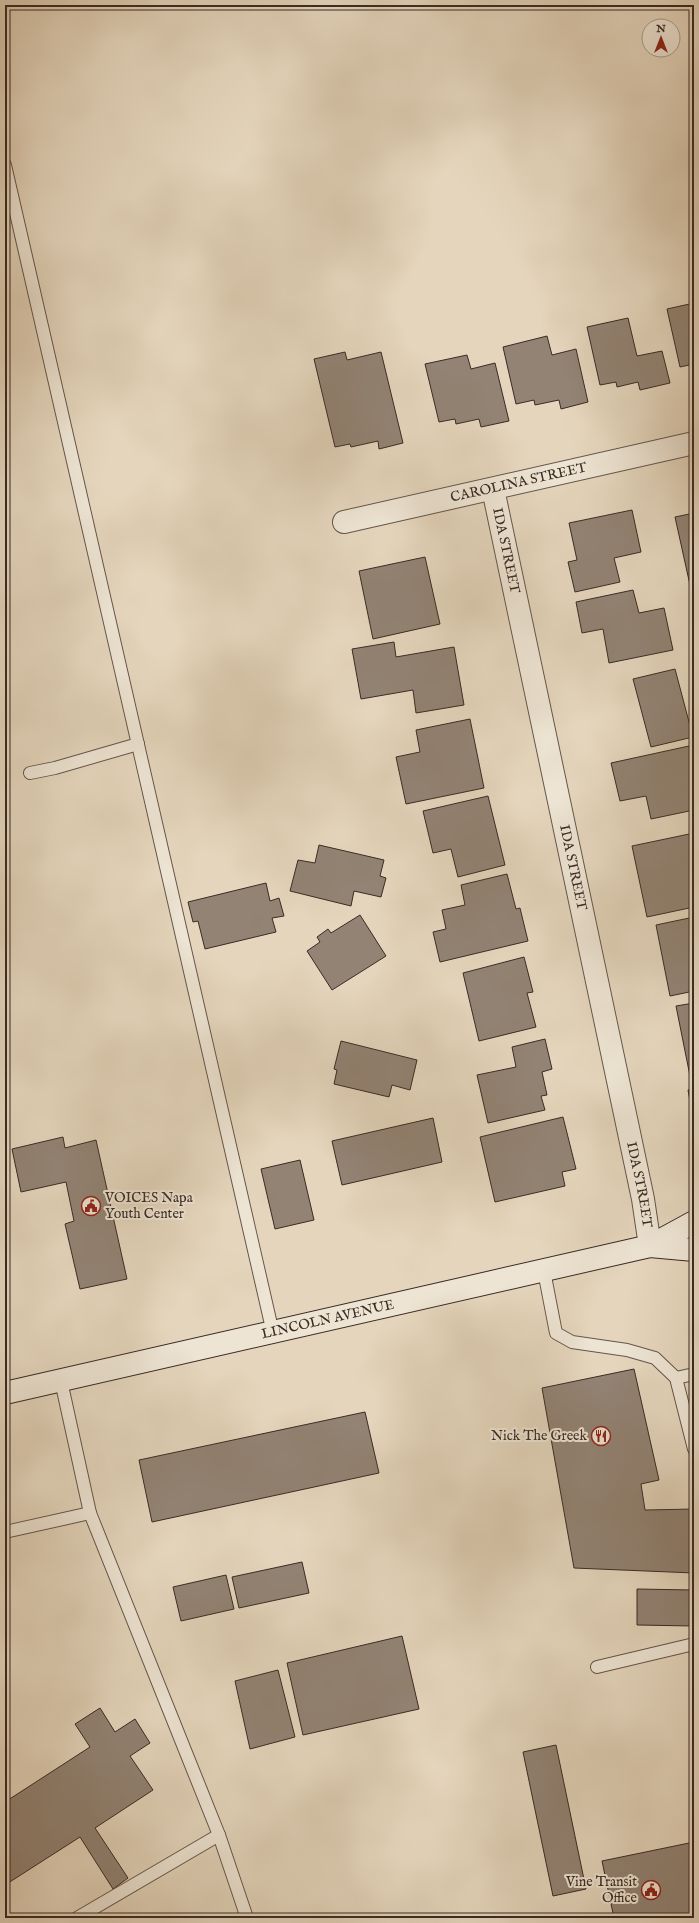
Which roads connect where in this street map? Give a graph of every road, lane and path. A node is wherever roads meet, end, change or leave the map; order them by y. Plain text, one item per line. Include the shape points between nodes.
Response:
1 (5, 165) edge
2 (694, 443) edge
3 (493, 489) junction
4 (344, 522) dead end
5 (138, 744) junction
6 (30, 773) dead end
7 (694, 1222) edge
8 (650, 1246) junction
9 (694, 1250) edge
10 (544, 1270) junction
11 (273, 1332) junction
12 (694, 1374) edge
13 (676, 1378) junction
14 (61, 1381) junction
15 (5, 1393) edge
16 (694, 1449) edge
17 (90, 1513) junction
18 (5, 1532) edge
19 (694, 1644) edge
20 (597, 1667) dead end
21 (219, 1835) junction
22 (78, 1918) edge
23 (247, 1918) edge

1 - 5 lane
2 - 3 street, CAROLINA STREET
3 - 4 street, CAROLINA STREET
3 - 8 street, IDA STREET via 641,1192
5 - 6 lane
5 - 11 lane
7 - 8 street, LINCOLN AVENUE
8 - 9 street, LINCOLN AVENUE
8 - 10 street, LINCOLN AVENUE
10 - 11 street, LINCOLN AVENUE
10 - 13 lane via 556,1332 572,1342 627,1350 655,1358
11 - 14 street, LINCOLN AVENUE
12 - 13 lane
13 - 16 lane
14 - 15 street, LINCOLN AVENUE
14 - 17 lane
17 - 18 lane
17 - 21 lane
19 - 20 lane
21 - 22 lane
21 - 23 lane

